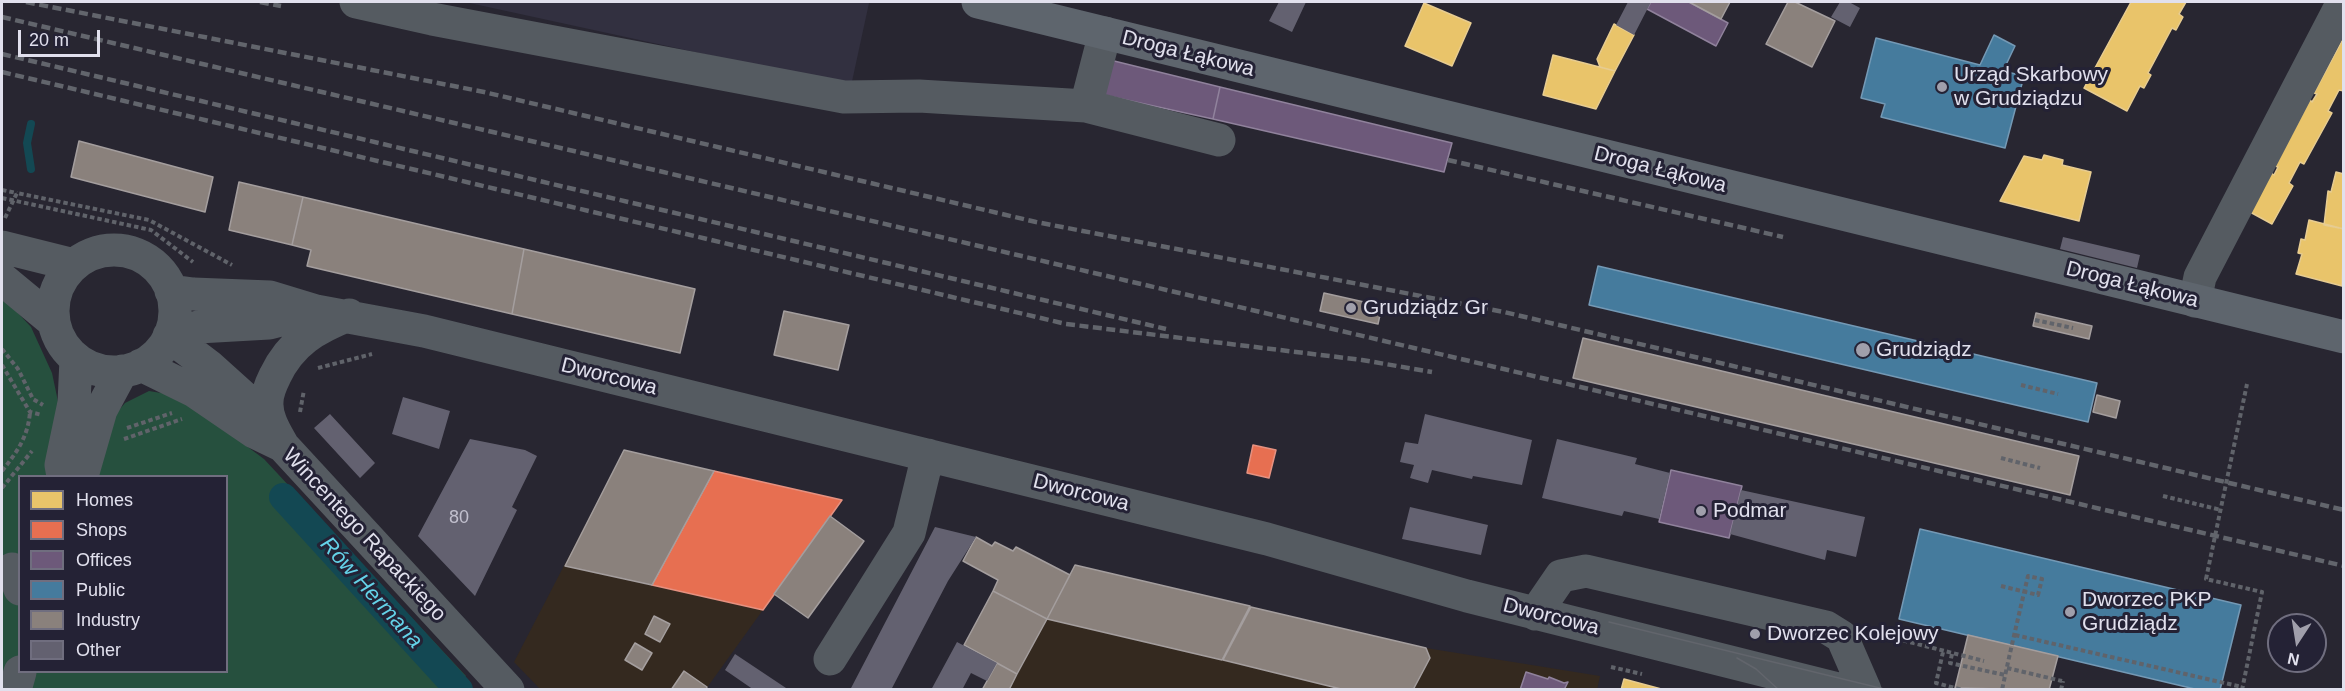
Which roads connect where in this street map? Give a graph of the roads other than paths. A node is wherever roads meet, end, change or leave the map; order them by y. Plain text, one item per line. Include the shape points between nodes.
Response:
1 (356, 2) edge
2 (978, 2) edge
3 (2343, 2) edge
4 (1105, 33) junction
5 (1086, 106) junction
6 (1219, 140) dead end
7 (2, 247) edge
8 (74, 265) junction
9 (2, 279) edge
10 (171, 291) junction
11 (2195, 301) junction
12 (316, 310) junction
13 (349, 315) junction
14 (54, 322) junction
15 (169, 336) junction
16 (2343, 337) edge
17 (76, 359) junction
18 (132, 368) junction
19 (284, 427) junction
20 (71, 437) junction
21 (928, 455) junction
22 (63, 475) edge
23 (81, 475) edge
24 (1535, 614) junction
25 (830, 659) dead end
26 (20, 673) edge
27 (15, 690) edge
28 (508, 690) edge
29 (1842, 690) edge
30 (1865, 690) edge

1 - 5 street via 844,97 919,96
2 - 4 main road, Droga Łąkowa
3 - 11 street via 2200,277
4 - 5 street
4 - 11 main road, Droga Łąkowa
5 - 6 street
7 - 8 street
8 - 10 street via 102,250 123,250 143,257 159,270
8 - 14 street via 56,289
9 - 14 street
10 - 12 street, Dworcowa via 270,297
10 - 15 street via 175,309
11 - 16 main road, Droga Łąkowa
12 - 13 street, Dworcowa
12 - 15 street, Dworcowa via 269,323 198,327
13 - 19 street via 301,339 294,367 269,389 266,404
13 - 21 street, Dworcowa
14 - 17 street via 63,345
15 - 18 street via 163,347
15 - 19 street, Wincentego Rapackiego
17 - 18 street via 93,369
17 - 20 street
18 - 19 street, Wincentego Rapackiego via 207,400 254,432
18 - 20 street via 101,410
19 - 28 street, Wincentego Rapackiego
20 - 22 street via 61,465
20 - 23 street
21 - 24 street, Dworcowa via 1267,538
21 - 25 street via 909,532
24 - 29 street, Dworcowa
24 - 30 street via 1561,576 1586,572 1761,610 1826,627 1842,637
26 - 27 street

